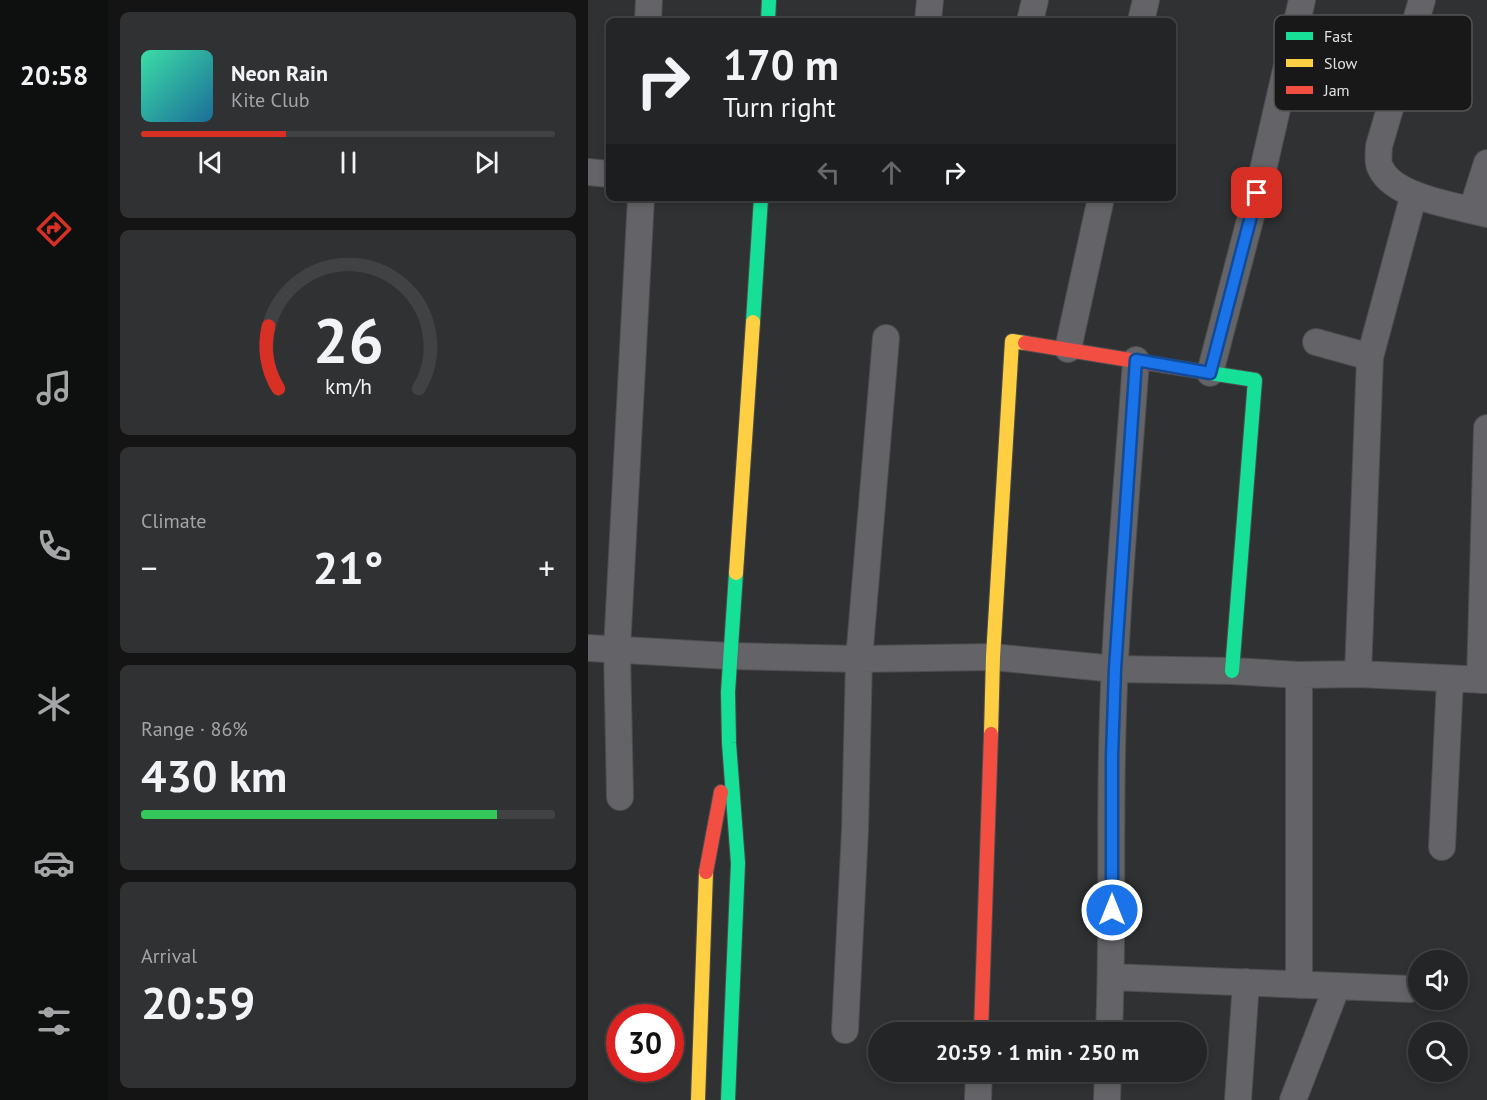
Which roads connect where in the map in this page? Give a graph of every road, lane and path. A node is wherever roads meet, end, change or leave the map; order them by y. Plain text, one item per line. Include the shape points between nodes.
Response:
1 (649, 0) edge
2 (769, 0) edge
3 (930, 0) edge
4 (1035, 0) edge
5 (1146, 0) edge
6 (1302, 0) edge
7 (1422, 0) edge
8 (1299, 15) edge
9 (1418, 15) edge
10 (648, 18) edge
11 (768, 18) edge
12 (928, 18) edge
13 (1031, 18) edge
14 (1142, 18) edge
15 (1277, 111) edge
16 (1389, 111) edge
17 (1487, 163) edge
18 (588, 172) edge
19 (606, 174) edge
20 (1414, 194) junction
21 (641, 201) edge
22 (761, 201) edge
23 (1100, 201) edge
24 (1480, 212) edge
25 (886, 338) dead end
26 (1316, 342) dead end
27 (1068, 349) junction
28 (1370, 357) junction
29 (1136, 360) junction
30 (1210, 373) junction
31 (1487, 429) edge
32 (588, 648) edge
33 (617, 650) junction
34 (730, 656) junction
35 (993, 657) junction
36 (859, 659) junction
37 (1115, 669) junction
38 (1232, 671) junction
39 (1358, 674) junction
40 (1299, 675) junction
41 (1450, 680) junction
42 (1484, 680) edge
43 (729, 743) junction
44 (620, 797) dead end
45 (1442, 847) dead end
46 (1111, 977) junction
47 (1246, 982) junction
48 (1299, 985) junction
49 (1337, 986) junction
50 (1408, 989) edge
51 (981, 1022) edge
52 (1109, 1022) edge
53 (845, 1030) dead end
54 (979, 1082) edge
55 (1108, 1082) edge
56 (698, 1100) edge
57 (728, 1100) edge
58 (978, 1100) edge
59 (1107, 1100) edge
60 (1238, 1100) edge
61 (1293, 1100) edge

1 - 10 street
2 - 11 street
3 - 12 street
4 - 13 street
5 - 14 street
6 - 8 street
7 - 9 street
15 - 30 street
16 - 20 street via 1379,146 1379,168 1390,183
17 - 24 street
18 - 19 street
20 - 24 street
20 - 28 street
21 - 33 street
22 - 34 street
23 - 27 street
25 - 36 street
26 - 28 street
27 - 29 street
27 - 35 street via 1012,340
28 - 39 street
29 - 30 street
29 - 37 street
30 - 38 street via 1255,380
31 - 42 street
32 - 33 street
33 - 34 street
33 - 44 street
34 - 36 street
34 - 43 street
35 - 36 street
35 - 37 street
35 - 51 street
36 - 53 street
37 - 38 street
37 - 46 street
38 - 40 street
39 - 40 street
39 - 41 street
40 - 48 street
41 - 42 street
41 - 45 street
43 - 56 street via 706,870
43 - 57 street via 738,863
46 - 47 street
46 - 52 street
47 - 48 street
47 - 60 street
48 - 49 street
49 - 50 street
49 - 61 street
54 - 58 street
55 - 59 street

